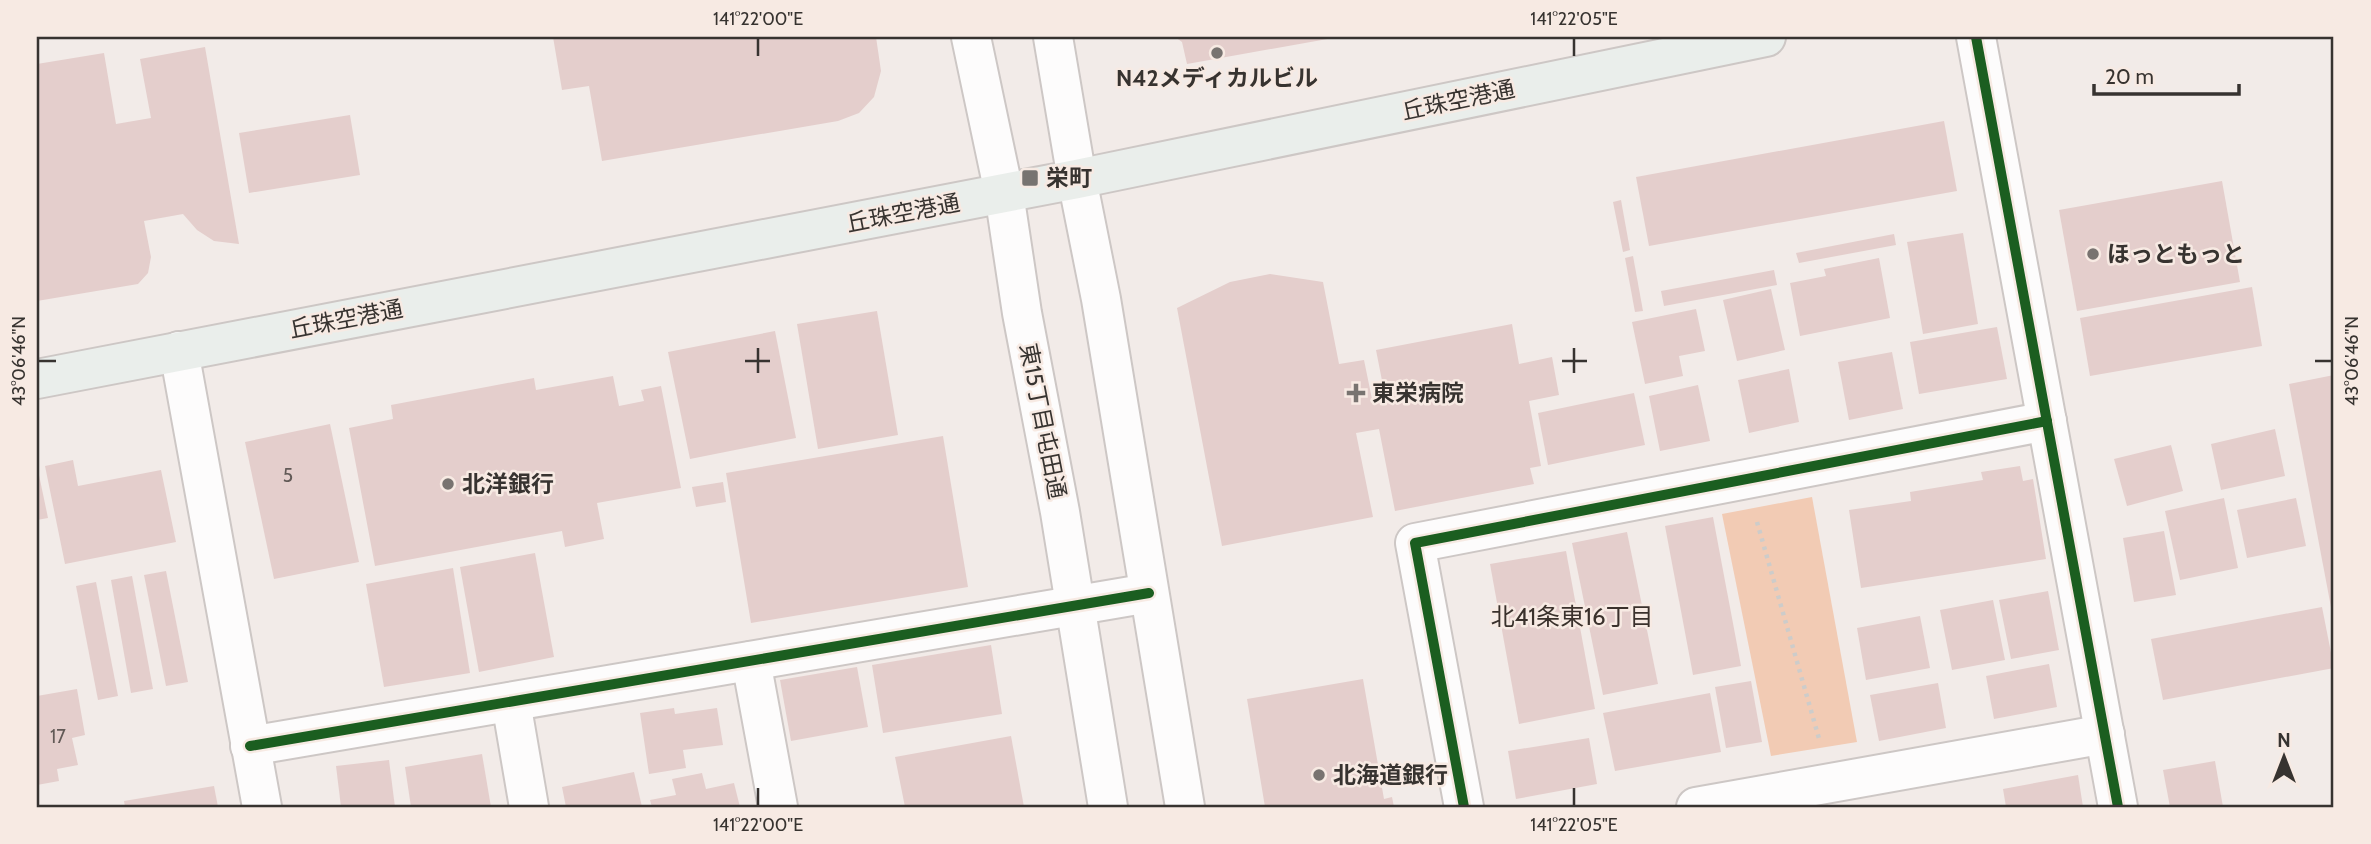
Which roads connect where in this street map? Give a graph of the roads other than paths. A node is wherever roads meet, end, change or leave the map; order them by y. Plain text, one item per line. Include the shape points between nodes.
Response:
1 (971, 37) edge
2 (1053, 37) edge
3 (1976, 37) edge
4 (1754, 38) edge
5 (1077, 179) junction
6 (1004, 194) junction
7 (179, 351) junction
8 (37, 379) edge
9 (2047, 421) junction
10 (1149, 593) junction
11 (1075, 606) junction
12 (751, 661) junction
13 (511, 702) junction
14 (2105, 734) junction
15 (250, 746) junction
16 (262, 807) edge
17 (529, 807) edge
18 (778, 807) edge
19 (1108, 807) edge
20 (1185, 807) edge
21 (1464, 807) edge
22 (1696, 807) edge
23 (2118, 807) edge

1 - 6 street, 東15丁目屯田通
2 - 5 street
3 - 9 street
4 - 5 main road, 丘珠空港通
5 - 6 main road, 丘珠空港通
5 - 10 street
6 - 7 main road, 丘珠空港通
6 - 11 street, 東15丁目屯田通
7 - 8 main road, 丘珠空港通
7 - 15 street
9 - 14 street
9 - 21 street via 1415,543
10 - 11 street
10 - 20 street
11 - 12 street
11 - 19 street, 東15丁目屯田通
12 - 13 street
12 - 18 street
13 - 15 street
13 - 17 street
14 - 22 street
14 - 23 street
15 - 16 street

